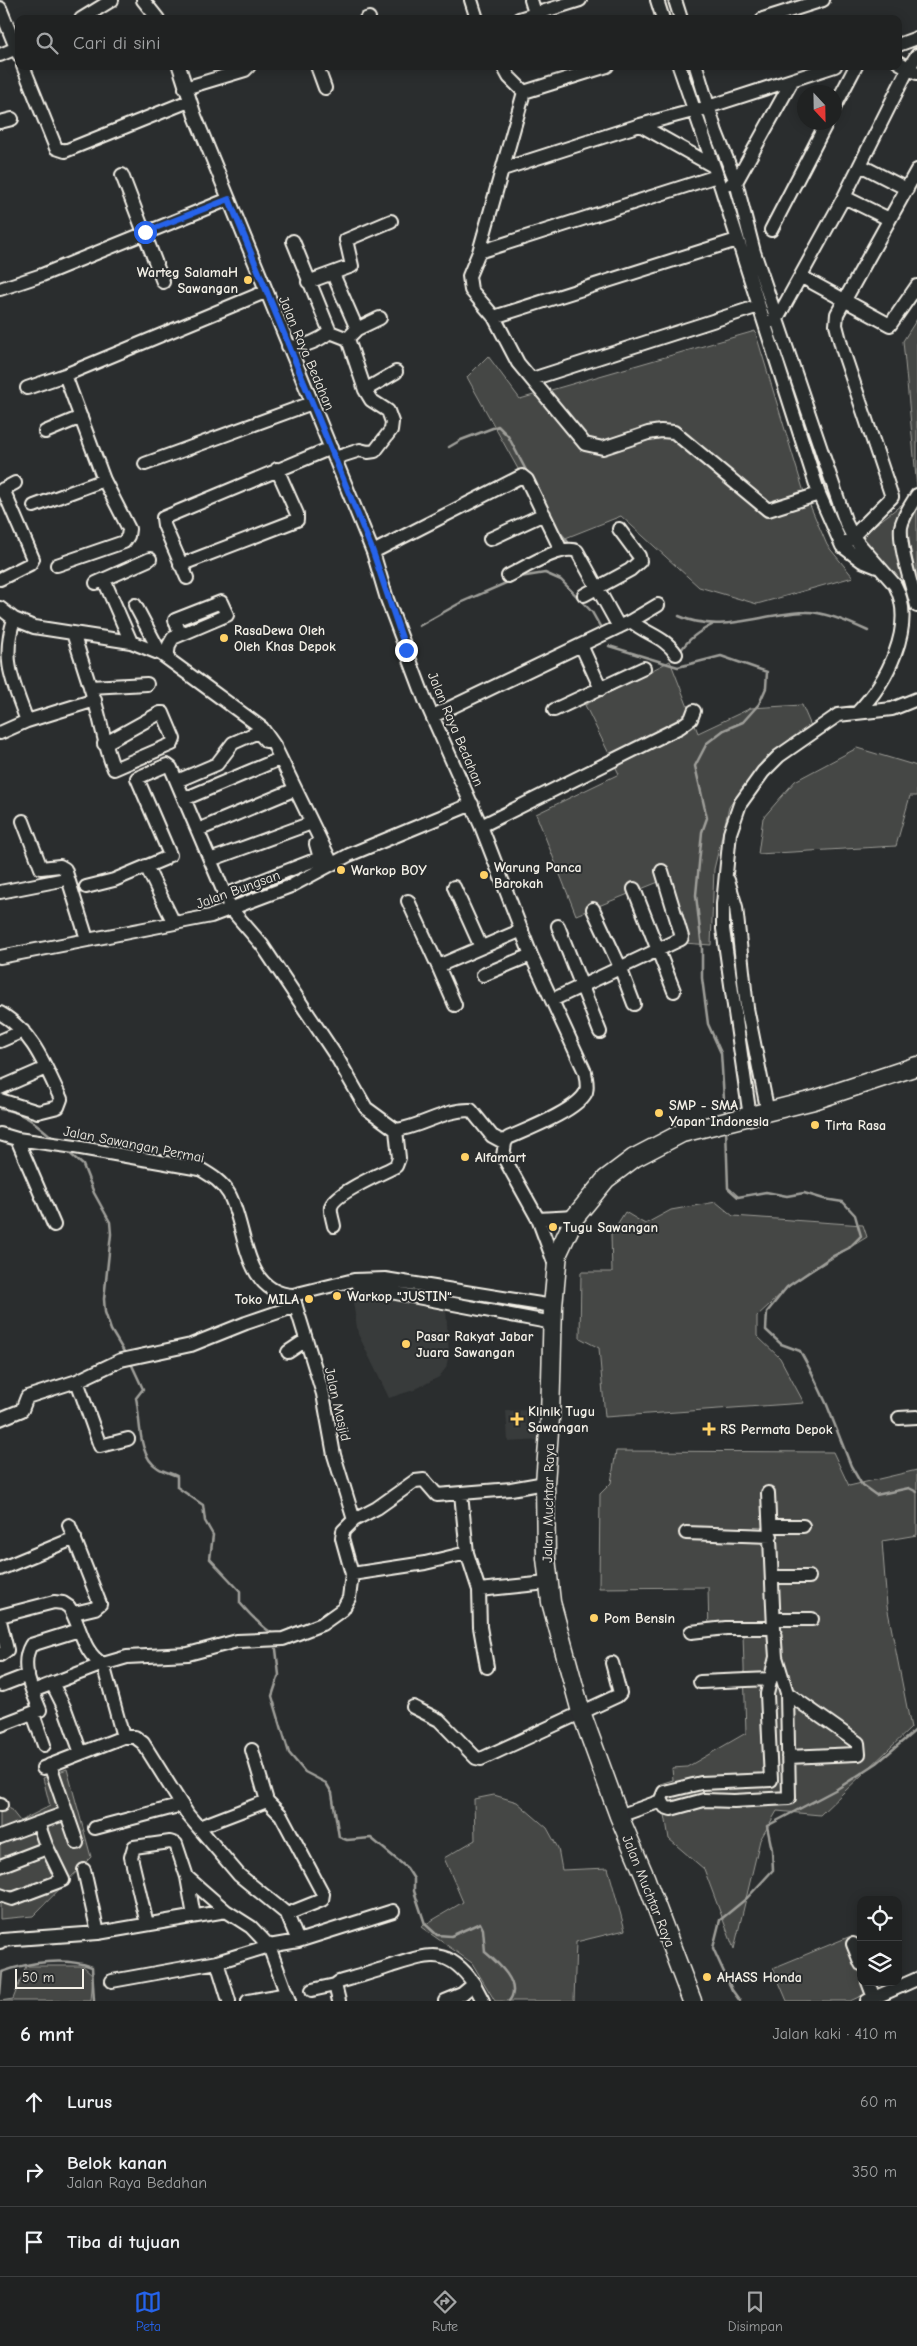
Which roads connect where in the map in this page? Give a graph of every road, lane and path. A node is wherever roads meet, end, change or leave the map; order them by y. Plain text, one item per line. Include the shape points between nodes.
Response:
1 (112, 0) edge
2 (144, 0) edge
3 (471, 0) edge
4 (532, 0) edge
5 (580, 0) edge
6 (657, 0) edge
7 (675, 0) edge
8 (823, 0) edge
9 (0, 8) edge
10 (536, 13) junction
11 (88, 15) edge
12 (155, 15) edge
13 (476, 15) edge
14 (531, 15) edge
15 (662, 15) edge
16 (680, 15) edge
17 (776, 15) edge
18 (917, 38) edge
19 (15, 43) edge
20 (902, 43) edge
21 (15, 51) edge
22 (0, 55) edge
23 (917, 55) edge
24 (908, 68) edge
25 (25, 70) edge
26 (180, 70) edge
27 (245, 70) edge
28 (318, 70) edge
29 (505, 70) edge
30 (594, 70) edge
31 (680, 70) edge
32 (697, 70) edge
33 (824, 70) edge
34 (854, 70) edge
35 (792, 81) junction
36 (185, 88) junction
37 (325, 88) dead end
38 (524, 92) junction
39 (842, 93) edge
40 (189, 101) junction
41 (708, 107) junction
42 (694, 111) junction
43 (640, 125) junction
44 (823, 130) edge
45 (860, 165) junction
46 (504, 170) junction
47 (917, 170) edge
48 (122, 175) dead end
49 (717, 176) junction
50 (736, 182) junction
51 (907, 190) junction
52 (844, 197) junction
53 (229, 199) junction
54 (889, 219) junction
55 (391, 220) dead end
56 (771, 230) dead end
57 (145, 232) junction
58 (737, 240) junction
59 (292, 241) dead end
60 (479, 252) junction
61 (333, 274) junction
62 (802, 277) junction
63 (163, 282) dead end
64 (308, 282) junction
65 (917, 286) edge
66 (0, 289) edge
67 (265, 292) junction
68 (844, 300) junction
69 (759, 306) junction
70 (494, 317) junction
71 (380, 318) dead end
72 (771, 321) junction
73 (330, 332) junction
74 (352, 334) junction
75 (288, 346) junction
76 (396, 372) dead end
77 (65, 375) junction
78 (532, 379) junction
79 (27, 388) dead end
80 (365, 390) junction
81 (312, 403) junction
82 (81, 417) junction
83 (45, 432) dead end
84 (333, 453) junction
85 (145, 464) dead end
86 (277, 469) junction
87 (104, 480) junction
88 (15, 483) dead end
89 (1, 490) edge
90 (819, 494) junction
91 (917, 495) edge
92 (34, 506) dead end
93 (544, 514) junction
94 (618, 529) dead end
95 (853, 537) junction
96 (490, 539) dead end
97 (842, 546) junction
98 (561, 550) junction
99 (373, 552) junction
100 (150, 559) dead end
101 (180, 565) junction
102 (57, 566) dead end
103 (882, 569) junction
104 (508, 576) dead end
105 (187, 578) dead end
106 (0, 579) edge
107 (599, 588) junction
108 (900, 594) junction
109 (584, 595) dead end
110 (135, 605) dead end
111 (658, 605) dead end
112 (917, 606) edge
113 (0, 608) edge
114 (917, 612) edge
115 (14, 619) junction
116 (630, 621) junction
117 (618, 627) junction
118 (73, 633) junction
119 (180, 634) dead end
120 (132, 642) junction
121 (581, 645) junction
122 (676, 654) dead end
123 (164, 656) junction
124 (644, 668) dead end
125 (5, 678) edge
126 (147, 684) dead end
127 (90, 687) junction
128 (601, 690) junction
129 (917, 699) edge
130 (95, 700) junction
131 (554, 710) dead end
132 (694, 711) dead end
133 (858, 713) junction
134 (433, 716) junction
135 (27, 721) junction
136 (0, 733) edge
137 (104, 744) junction
138 (277, 760) junction
139 (177, 781) junction
140 (291, 792) junction
141 (184, 799) junction
142 (472, 804) junction
143 (23, 821) dead end
144 (306, 825) junction
145 (481, 826) junction
146 (198, 830) junction
147 (210, 860) junction
148 (332, 864) junction
149 (146, 866) junction
150 (662, 871) dead end
151 (727, 877) junction
152 (61, 880) dead end
153 (86, 887) dead end
154 (454, 887) dead end
155 (634, 889) dead end
156 (0, 892) edge
157 (225, 895) junction
158 (408, 901) dead end
159 (231, 909) junction
160 (593, 909) dead end
161 (174, 923) junction
162 (558, 926) dead end
163 (522, 930) junction
164 (87, 940) junction
165 (480, 947) junction
166 (658, 951) junction
167 (531, 955) junction
168 (0, 957) edge
169 (438, 966) junction
170 (620, 967) junction
171 (483, 975) dead end
172 (582, 986) junction
173 (674, 991) dead end
174 (552, 1000) junction
175 (634, 1004) dead end
176 (455, 1005) dead end
177 (0, 1013) edge
178 (23, 1031) junction
179 (600, 1032) dead end
180 (0, 1041) edge
181 (917, 1066) edge
182 (46, 1068) junction
183 (0, 1088) edge
184 (0, 1100) edge
185 (768, 1113) junction
186 (745, 1119) junction
187 (396, 1130) junction
188 (0, 1134) edge
189 (17, 1139) junction
190 (505, 1143) junction
191 (575, 1217) junction
192 (538, 1219) junction
193 (54, 1225) dead end
194 (334, 1226) dead end
195 (555, 1265) junction
196 (373, 1283) junction
197 (473, 1294) junction
198 (295, 1300) junction
199 (470, 1308) junction
200 (553, 1315) junction
201 (306, 1340) junction
202 (288, 1352) dead end
203 (77, 1381) junction
204 (917, 1417) edge
205 (899, 1418) dead end
206 (0, 1419) edge
207 (128, 1439) dead end
208 (545, 1482) junction
209 (768, 1493) dead end
210 (461, 1494) junction
211 (354, 1520) junction
212 (70, 1525) dead end
213 (803, 1526) dead end
214 (771, 1531) junction
215 (686, 1533) dead end
216 (75, 1538) junction
217 (467, 1553) junction
218 (0, 1569) edge
219 (352, 1574) junction
220 (772, 1577) junction
221 (809, 1577) dead end
222 (547, 1584) junction
223 (479, 1590) junction
224 (74, 1613) junction
225 (0, 1616) edge
226 (812, 1619) dead end
227 (0, 1621) edge
228 (774, 1624) junction
229 (79, 1630) junction
230 (691, 1632) dead end
231 (0, 1655) edge
232 (776, 1657) junction
233 (612, 1663) dead end
234 (103, 1664) junction
235 (487, 1667) dead end
236 (28, 1675) junction
237 (771, 1679) junction
238 (700, 1682) dead end
239 (52, 1684) junction
240 (2, 1685) dead end
241 (38, 1689) dead end
242 (787, 1692) junction
243 (413, 1707) dead end
244 (582, 1712) junction
245 (33, 1714) junction
246 (1, 1725) edge
247 (123, 1737) junction
248 (44, 1745) dead end
249 (252, 1750) dead end
250 (81, 1752) junction
251 (788, 1757) junction
252 (267, 1801) junction
253 (662, 1801) junction
254 (182, 1805) junction
255 (66, 1813) junction
256 (619, 1816) junction
257 (38, 1823) junction
258 (199, 1827) junction
259 (96, 1828) dead end
260 (0, 1837) edge
261 (77, 1843) dead end
262 (47, 1847) junction
263 (0, 1866) edge
264 (84, 1870) dead end
265 (187, 1877) junction
266 (0, 1894) edge
267 (393, 1910) dead end
268 (226, 1911) junction
269 (287, 1914) junction
270 (194, 1916) junction
271 (147, 1924) junction
272 (98, 1933) junction
273 (0, 1940) edge
274 (298, 1941) junction
275 (853, 1944) dead end
276 (269, 1946) junction
277 (857, 1954) edge
278 (217, 1962) junction
279 (917, 1978) edge
280 (112, 1981) dead end
281 (474, 1984) junction
282 (335, 1985) junction
283 (869, 1986) edge
284 (312, 1990) dead end
285 (288, 1998) edge
286 (871, 2000) edge
287 (229, 2001) edge
288 (248, 2001) edge
289 (340, 2001) edge
290 (445, 2001) edge
291 (483, 2001) edge
292 (692, 2001) edge

1 - 11 street
2 - 12 street
3 - 13 street
4 - 10 street
5 - 10 street
6 - 15 street
7 - 16 street
8 - 17 street
9 - 19 street
10 - 14 street
18 - 20 street
21 - 22 street
23 - 24 street
24 - 45 street
25 - 40 street via 59,150 65,151
26 - 36 street, Jalan Raya Bedahan
27 - 36 street
28 - 37 street
29 - 38 street
30 - 38 street
31 - 42 street
32 - 41 street
33 - 35 street
34 - 39 street
35 - 41 street
35 - 50 street
36 - 40 street, Jalan Raya Bedahan
38 - 46 street
40 - 53 street, Jalan Raya Bedahan
41 - 42 street
41 - 50 street
42 - 43 street
42 - 49 street
43 - 46 street
43 - 49 street
44 - 56 street
45 - 51 street
45 - 52 street
46 - 60 street
47 - 51 street
48 - 57 street
49 - 50 street
49 - 58 street
49 - 60 street
50 - 72 street
51 - 54 street
52 - 54 street
52 - 62 street
53 - 57 street
53 - 67 street, Jalan Raya Bedahan
54 - 68 street
55 - 61 street via 346,240 353,265
57 - 63 street
57 - 66 street
58 - 69 street
58 - 70 street
59 - 64 street
60 - 70 street via 469,283 471,290
61 - 64 street
61 - 74 street
62 - 68 street
62 - 72 street
64 - 73 street
65 - 68 street via 890,325
67 - 75 street, Jalan Raya Bedahan
67 - 77 street
68 - 95 street via 837,314 836,326 892,497
69 - 72 street
69 - 78 street
70 - 78 street via 518,363
71 - 74 street
72 - 90 street
72 - 95 street
73 - 74 street
73 - 75 street via 313,343
74 - 80 street
75 - 81 street, Jalan Raya Bedahan
76 - 80 street
77 - 79 street
77 - 82 street
78 - 90 street via 585,444 603,448 661,430 674,432 768,510
80 - 84 street via 371,400 388,411 392,430 375,450
81 - 84 street, Jalan Raya Bedahan
81 - 85 street
82 - 83 street
82 - 87 street
84 - 86 street
84 - 99 street, Jalan Raya Bedahan
86 - 101 street via 163,518
86 - 101 street via 297,520
87 - 92 street
87 - 102 street via 129,529 128,536 124,542
88 - 89 street
89 - 106 street via 33,559 30,564
90 - 97 street
91 - 112 street via 901,528
93 - 96 street
93 - 98 street
93 - 99 street via 522,476
94 - 107 street via 640,561
95 - 97 street
95 - 103 street
97 - 103 street via 862,561
98 - 104 street
98 - 107 street via 571,548 577,551
99 - 134 street, Jalan Raya Bedahan via 406,650
100 - 120 street via 100,581
101 - 105 street
103 - 108 street
107 - 109 street
107 - 117 street
108 - 114 street
108 - 133 street via 900,644 868,702
110 - 123 street
111 - 116 street
113 - 115 street
115 - 118 street via 34,627
115 - 125 street via 8,641
116 - 117 street
116 - 122 street via 661,638
117 - 121 street
118 - 120 street
118 - 127 street
119 - 123 street via 173,638
120 - 123 street
121 - 128 street
121 - 134 street
123 - 148 street via 267,733
124 - 128 street
125 - 135 street
126 - 127 street
127 - 130 street
128 - 131 street
129 - 133 street via 892,709
130 - 135 street
130 - 137 street
132 - 145 street via 691,719 680,726
133 - 151 street via 838,715 779,756 763,772 740,804 730,833
134 - 142 street, Jalan Raya Bedahan
135 - 136 street
137 - 137 street via 114,769 172,744 174,739 166,718 160,713
138 - 139 street via 263,734 258,732 233,743 218,764
138 - 140 street
138 - 141 street
139 - 141 street
139 - 149 street via 167,765 138,778 167,857
140 - 144 street
140 - 146 street
141 - 146 street
142 - 145 street, Jalan Raya Bedahan
142 - 148 street, Jalan Bungsan
143 - 164 street via 41,868 60,866 65,869
144 - 147 street
144 - 157 street via 320,858
145 - 163 street, Jalan Raya Bedahan
146 - 147 street
147 - 157 street
148 - 159 street, Jalan Bungsan via 290,886
149 - 153 street via 114,880
149 - 161 street
150 - 166 street via 682,937
151 - 185 street via 736,907 747,1008
151 - 186 street via 723,929
152 - 156 street
154 - 165 street
155 - 166 street
157 - 159 street
158 - 169 street
159 - 161 street, Jalan Bungsan
159 - 187 street via 262,945 338,1059 366,1108
160 - 170 street
161 - 164 street, Jalan Bungsan
162 - 172 street
163 - 165 street
163 - 167 street, Jalan Raya Bedahan
164 - 168 street, Jalan Bungsan
165 - 169 street
166 - 170 street
166 - 173 street
167 - 171 street
167 - 174 street, Jalan Raya Bedahan
169 - 176 street
170 - 172 street
170 - 175 street
172 - 174 street
172 - 179 street
174 - 190 street, Jalan Raya Bedahan via 586,1072 586,1091 581,1100 508,1138
177 - 178 street
178 - 180 street
178 - 182 street via 38,1050
181 - 185 highway, Jalan Muchtar Raya
182 - 183 street
182 - 184 street via 61,1099 58,1106 38,1112
185 - 186 highway, Jalan Muchtar Raya
186 - 191 highway, Jalan Muchtar Raya via 682,1133 634,1158 606,1179
187 - 190 street via 461,1109 471,1110 492,1136
187 - 194 street via 399,1158 396,1166 361,1183 333,1203 330,1210
188 - 189 street, Jalan Sawangan Permai
189 - 193 street
189 - 198 street, Jalan Sawangan Permai via 200,1169 218,1180 230,1195 252,1267 261,1279
190 - 192 street via 503,1156
191 - 192 street
191 - 195 highway, Jalan Muchtar Raya
192 - 195 street
195 - 200 highway, Jalan Muchtar Raya
196 - 197 street
196 - 198 street via 339,1284
196 - 199 street
197 - 199 street
197 - 200 street
198 - 201 street, Jalan Masjid
198 - 203 street via 191,1345 126,1359
199 - 200 street
200 - 208 highway, Jalan Muchtar Raya
201 - 202 street
201 - 211 street, Jalan Masjid via 323,1394 334,1455
203 - 206 street via 27,1397 22,1410
203 - 207 street via 100,1446
204 - 205 street
208 - 210 street
208 - 222 highway, Jalan Muchtar Raya
209 - 214 street
210 - 211 street via 437,1495 424,1480 419,1480
210 - 217 street
211 - 219 street via 343,1531 342,1538
212 - 216 street
213 - 214 street
214 - 215 street
214 - 220 street
216 - 218 street
216 - 224 street via 100,1604
217 - 219 street
217 - 223 street
219 - 234 street via 349,1598 343,1609 304,1632 283,1639 237,1641 188,1654 126,1657
220 - 221 street
220 - 228 street
222 - 223 street
222 - 244 highway, Jalan Muchtar Raya
223 - 235 street via 480,1627
224 - 225 street via 63,1603 54,1602
224 - 229 street
226 - 228 street
227 - 231 street via 7,1650
228 - 230 street
228 - 232 street
229 - 234 street via 95,1660
229 - 236 street via 31,1645 26,1653
232 - 237 street
232 - 242 street
233 - 244 street via 620,1693
234 - 239 street
234 - 247 street
236 - 240 street
236 - 245 street via 40,1710
237 - 238 street
237 - 253 street via 767,1694 771,1780 694,1784 664,1792
239 - 241 street
239 - 250 street
242 - 251 street
242 - 251 street via 860,1748 859,1754
243 - 244 street via 440,1720 476,1758 481,1759
244 - 256 highway, Jalan Muchtar Raya
245 - 246 street
245 - 248 street
247 - 250 street
247 - 254 street via 135,1737 143,1742
249 - 252 street
250 - 255 street via 47,1766
251 - 253 street via 789,1798 704,1800 671,1809
252 - 258 street
252 - 269 street via 280,1816 323,1894 322,1900 316,1904
253 - 256 street
254 - 258 street
254 - 259 street
255 - 257 street
255 - 261 street
256 - 292 highway, Jalan Muchtar Raya
257 - 260 street
257 - 262 street
258 - 269 street via 248,1884
262 - 263 street
262 - 266 street via 63,1880 12,1899
264 - 272 street
265 - 268 street
265 - 270 street
265 - 271 street via 176,1844 134,1847 131,1857
267 - 274 street
268 - 270 street
268 - 276 street via 251,1928
269 - 274 street
270 - 271 street
271 - 272 street
272 - 273 street
274 - 276 street
275 - 277 street
276 - 278 street
276 - 285 street
278 - 280 street
278 - 287 street
279 - 286 street
281 - 282 street via 463,1968 433,1954 412,1958
281 - 290 street via 462,1994
281 - 291 street
282 - 284 street
282 - 289 street
283 - 286 street
285 - 288 street

